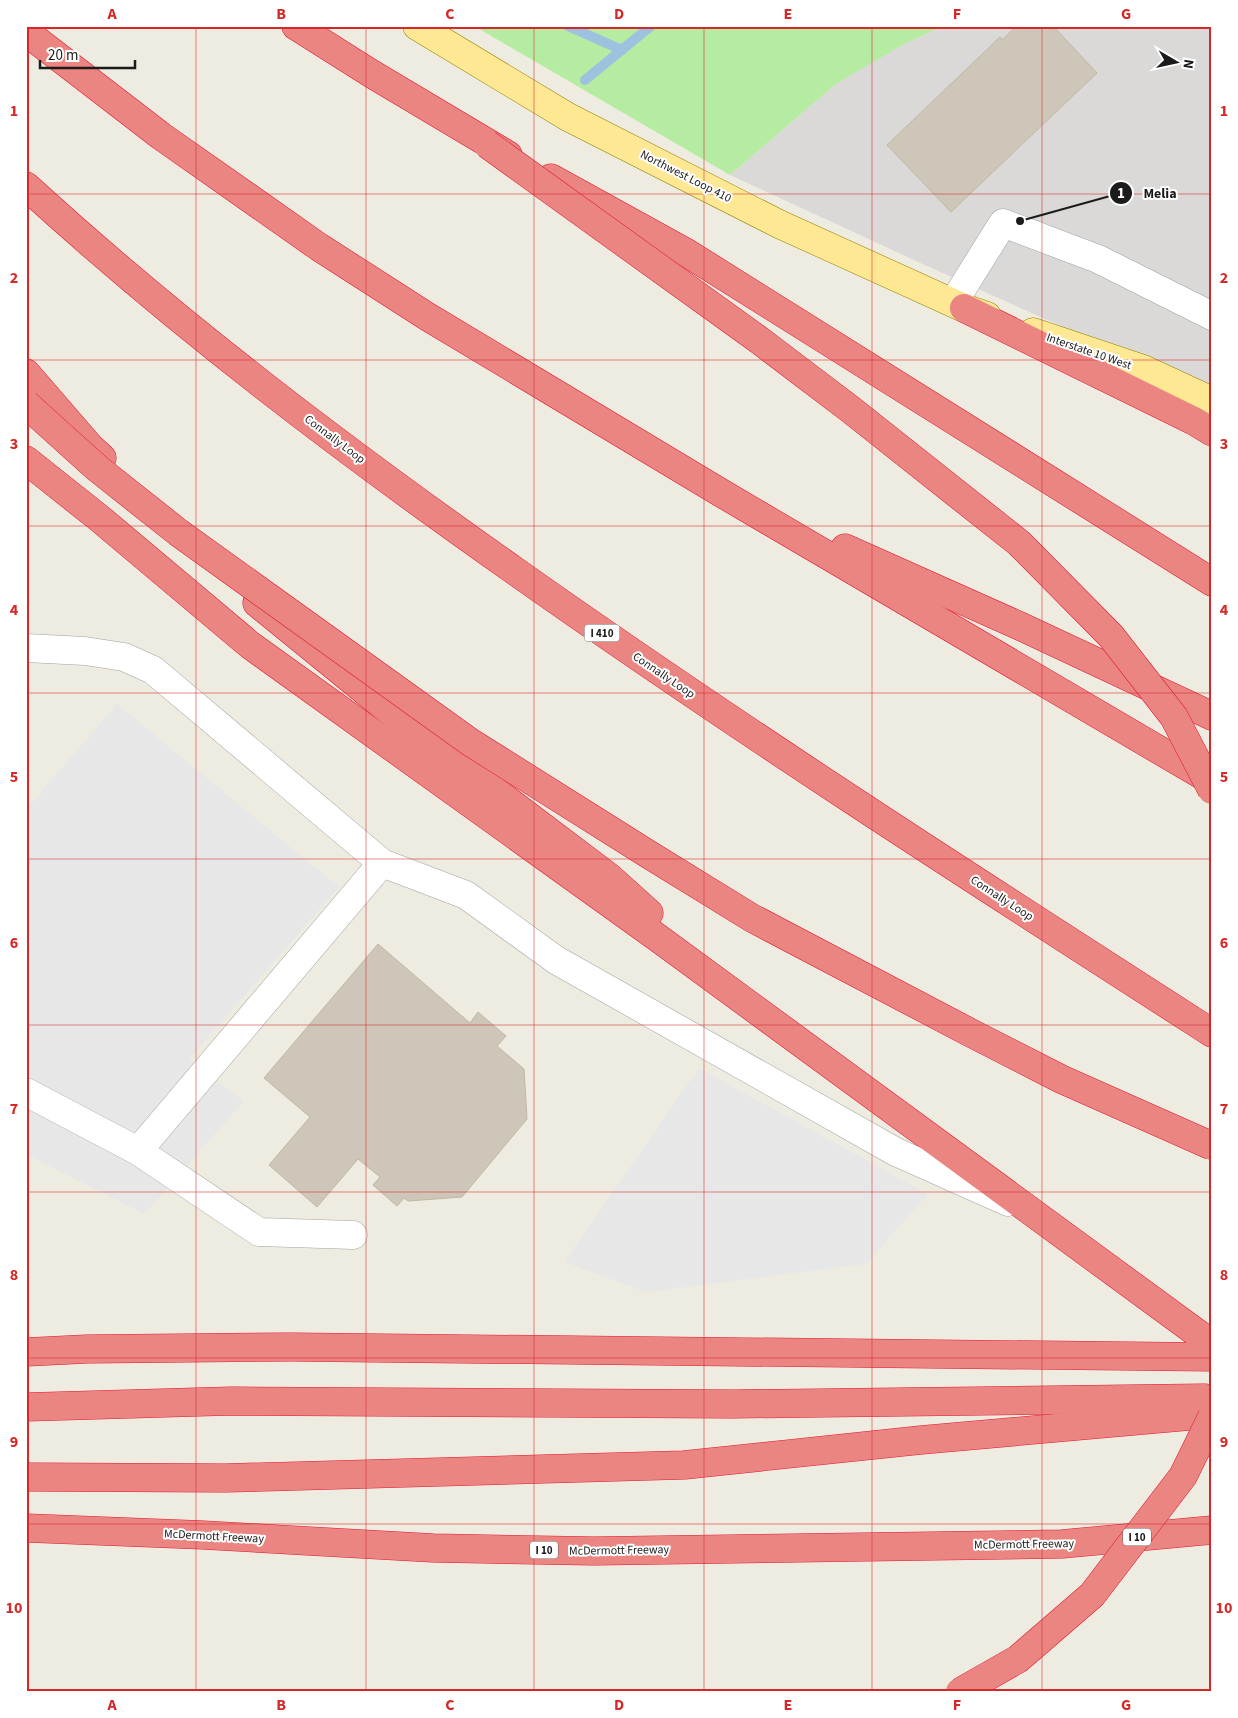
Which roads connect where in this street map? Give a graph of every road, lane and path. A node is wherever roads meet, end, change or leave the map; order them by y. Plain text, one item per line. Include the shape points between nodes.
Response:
1 (296, 26) edge
2 (417, 26) edge
3 (26, 32) edge
4 (487, 144) junction
5 (26, 186) edge
6 (958, 306) junction
7 (1212, 316) edge
8 (26, 374) edge
9 (1212, 401) edge
10 (26, 404) edge
11 (1212, 432) edge
12 (26, 460) edge
13 (722, 494) junction
14 (1212, 582) edge
15 (26, 648) edge
16 (1212, 716) edge
17 (1212, 781) edge
18 (1212, 790) edge
19 (382, 863) junction
20 (744, 1001) junction
21 (1212, 1033) edge
22 (26, 1092) edge
23 (1212, 1146) edge
24 (138, 1151) junction
25 (1034, 1213) junction
26 (352, 1235) dead end
27 (1212, 1344) edge
28 (26, 1352) edge
29 (1212, 1357) edge
30 (1212, 1398) edge
31 (26, 1407) edge
32 (1212, 1415) edge
33 (26, 1477) edge
34 (26, 1528) edge
35 (1212, 1530) edge
36 (960, 1692) edge

1 - 4 highway
2 - 6 main road, Northwest Loop 410 via 568,117 779,224
3 - 13 highway via 162,136 319,246 428,317
4 - 14 highway, bridge via 687,253
4 - 18 highway, bridge via 759,340 1019,543 1112,636 1174,717
5 - 21 highway, Connally Loop / I 410 via 85,240 257,380 431,512 828,786
6 - 7 lane via 1003,222 1098,259
6 - 9 main road, Interstate 10 West via 1143,369
6 - 11 highway
8 - 20 highway via 90,447 242,591 397,717 609,877
10 - 23 highway, bridge via 97,468 180,533 470,742 648,854 752,918 971,1033 1061,1079
12 - 20 highway via 250,645
13 - 16 highway via 1022,627
13 - 17 highway
15 - 19 lane via 124,657 153,670
19 - 24 lane
19 - 25 lane via 466,895 556,960 896,1152
20 - 25 highway
22 - 24 lane
24 - 26 lane via 259,1232
25 - 27 highway
28 - 29 highway via 292,1347
30 - 31 highway via 734,1404 232,1400
32 - 33 highway via 921,1440 684,1465 225,1478
32 - 36 highway, bridge via 1183,1476 1092,1596 1018,1659
34 - 35 highway, McDermott Freeway / I 10 via 433,1548 594,1551 1062,1544

